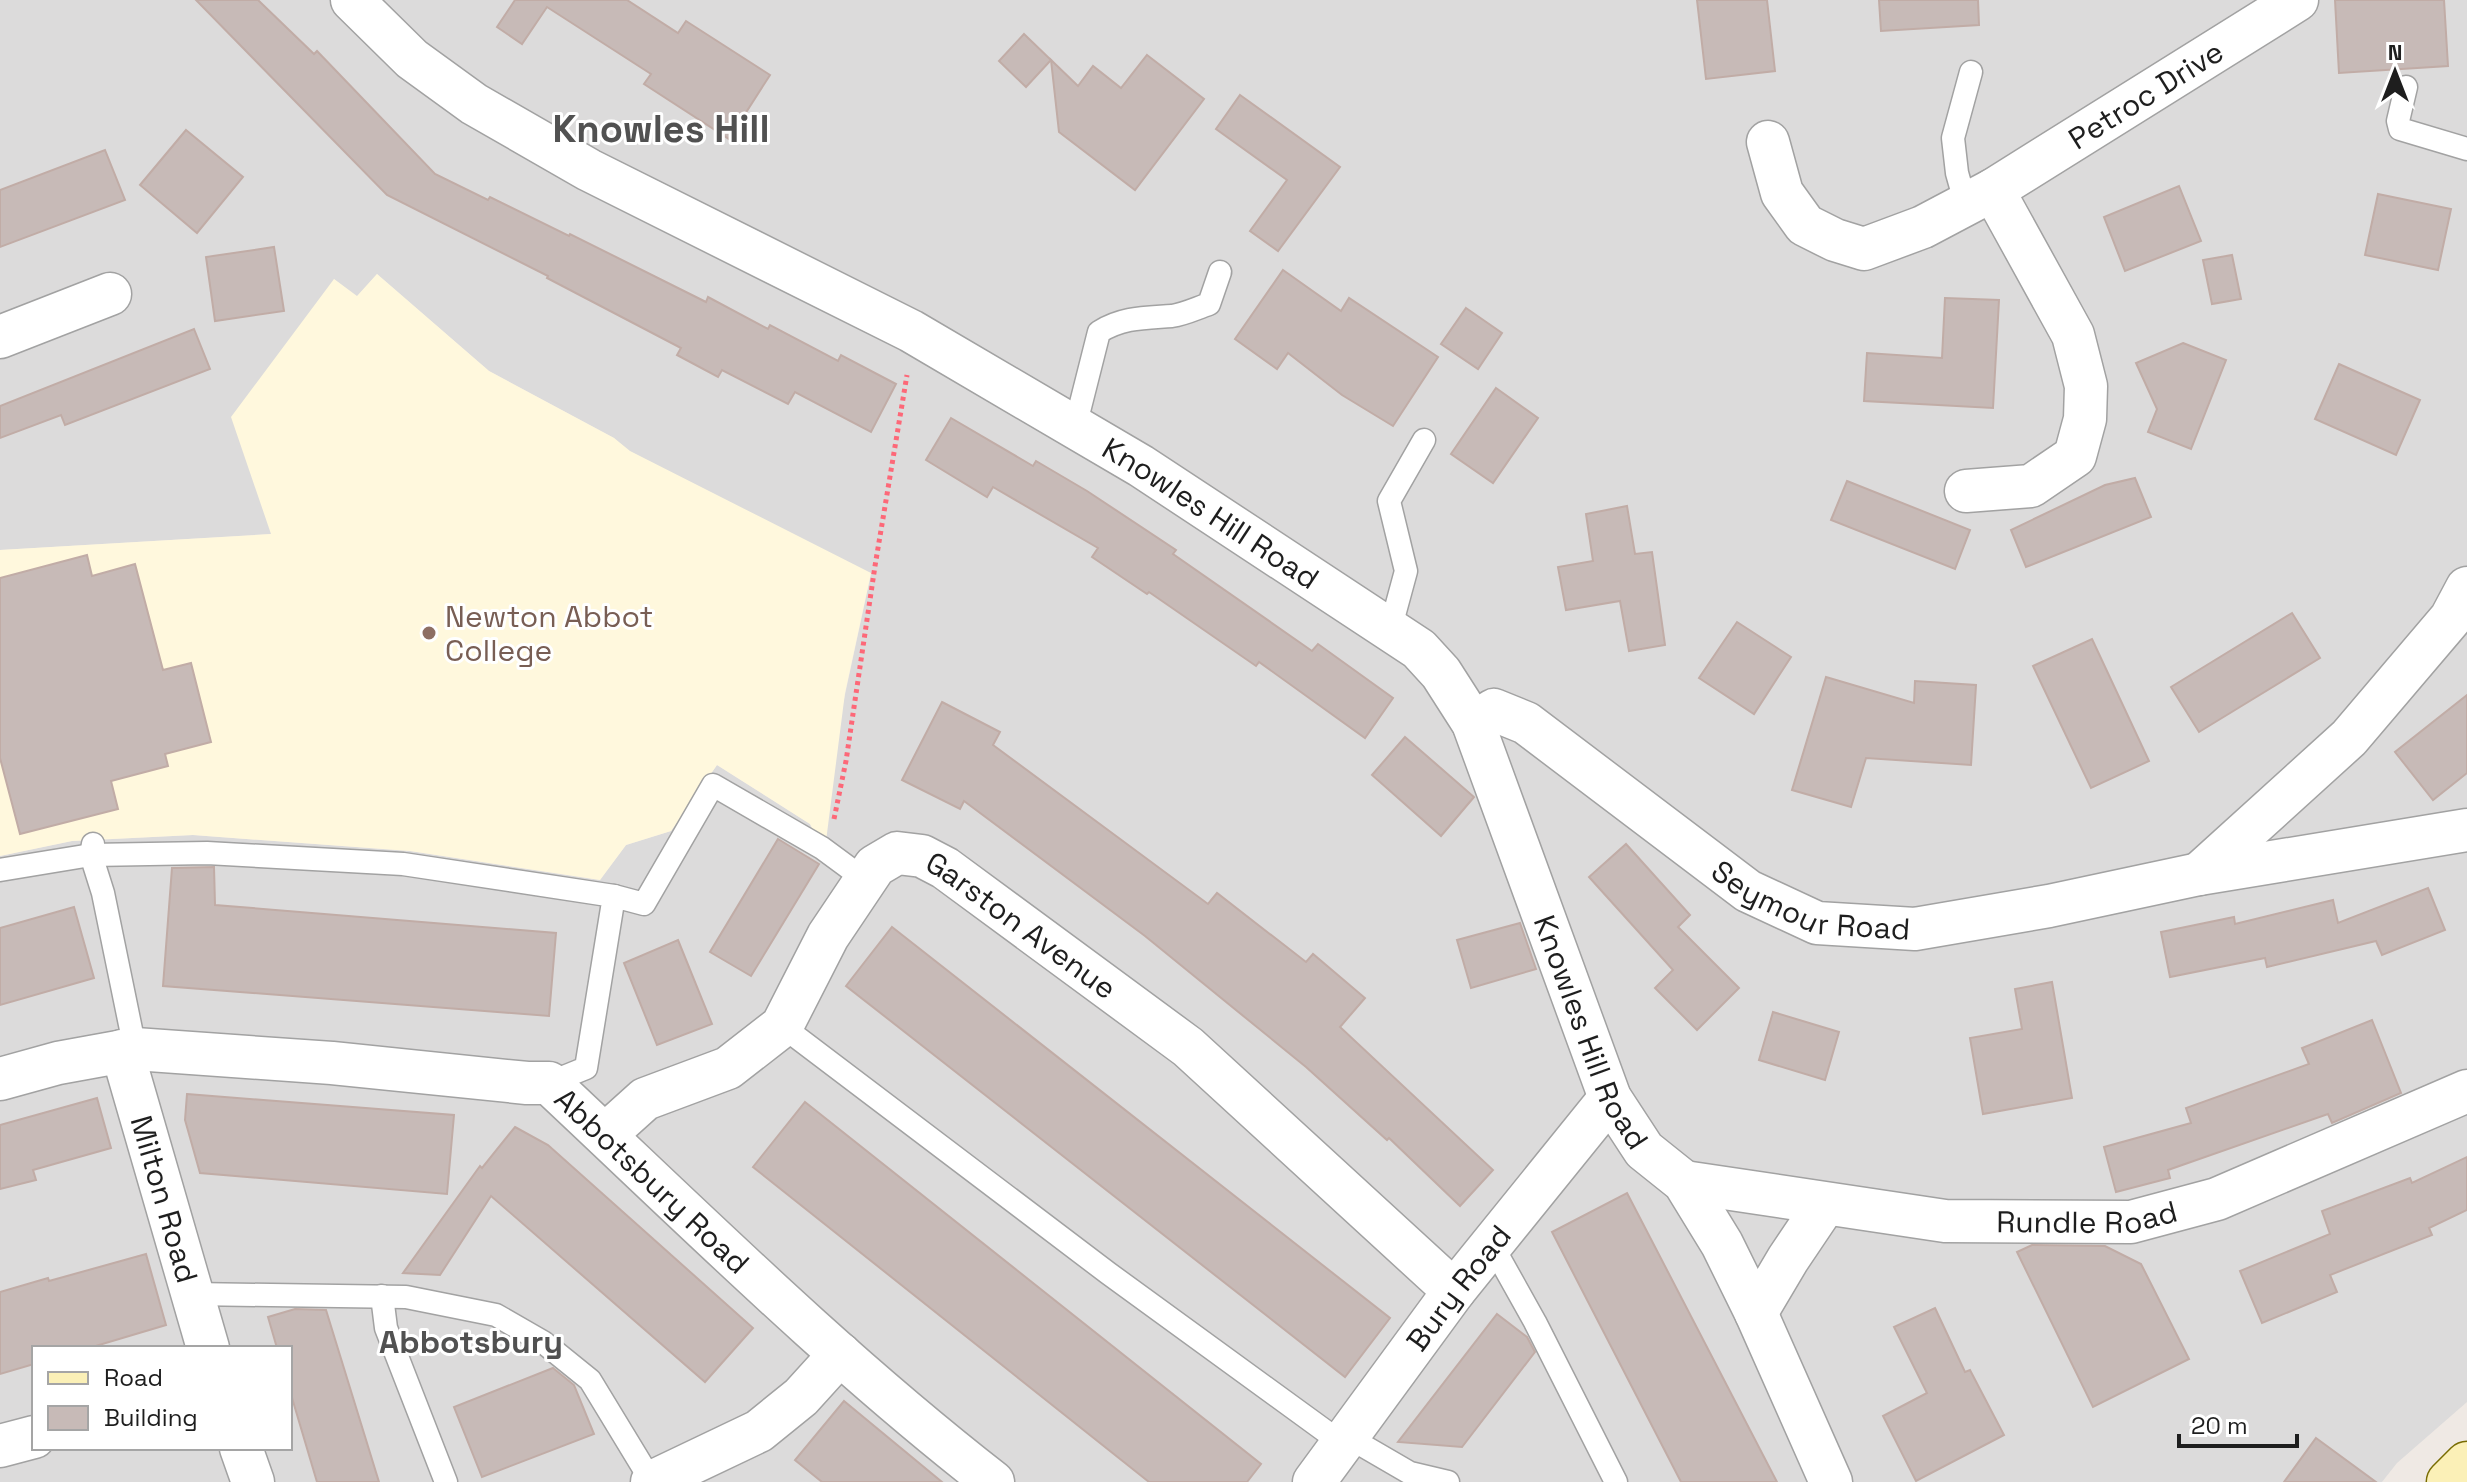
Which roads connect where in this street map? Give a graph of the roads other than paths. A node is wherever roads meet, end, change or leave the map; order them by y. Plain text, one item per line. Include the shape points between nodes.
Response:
1 (352, 0) edge
2 (2282, 4) edge
3 (1971, 72) dead end
4 (2406, 87) dead end
5 (1768, 142) dead end
6 (2467, 149) edge
7 (1980, 198) junction
8 (1220, 272) dead end
9 (110, 294) dead end
10 (0, 337) edge
11 (1075, 427) junction
12 (1424, 440) dead end
13 (1966, 491) dead end
14 (2462, 608) edge
15 (1390, 630) junction
16 (1473, 723) junction
17 (2467, 830) edge
18 (92, 847) junction
19 (0, 870) edge
20 (2199, 874) junction
21 (864, 879) junction
22 (614, 896) junction
23 (782, 1026) junction
24 (128, 1050) junction
25 (0, 1079) edge
26 (549, 1083) junction
27 (2467, 1091) edge
28 (1610, 1098) junction
29 (605, 1135) junction
30 (1684, 1182) junction
31 (1825, 1204) junction
32 (1492, 1245) junction
33 (1454, 1291) junction
34 (192, 1294) junction
35 (382, 1296) junction
36 (1756, 1313) junction
37 (207, 1346) edge
38 (840, 1354) junction
39 (32, 1438) edge
40 (1346, 1440) junction
41 (0, 1446) edge
42 (242, 1450) edge
43 (2467, 1464) edge
44 (253, 1482) edge
45 (446, 1482) edge
46 (652, 1482) edge
47 (993, 1482) edge
48 (1314, 1482) edge
49 (1448, 1482) edge
50 (1616, 1482) edge
51 (1831, 1482) edge
52 (2449, 1482) edge

1 - 11 street, Knowles Hill Road via 412,59 474,104 589,170 911,331
2 - 7 street, Petroc Drive via 2145,97
3 - 7 lane via 1953,138 1957,173
4 - 6 lane via 2400,129
5 - 7 street, Petroc Drive via 1782,193 1805,225 1864,249
7 - 13 street via 2073,335 2086,386 2085,419 2075,456 2031,486
8 - 11 lane via 1209,304 1175,316 1114,323 1099,332
9 - 10 street
11 - 15 street, Knowles Hill Road
12 - 15 lane via 1389,501 1406,571
14 - 20 street via 2349,738
15 - 16 street, Knowles Hill Road via 1419,649 1441,673
16 - 20 street, Seymour Road via 1494,710 1526,723 1748,891 1817,923 1915,929
16 - 28 street, Knowles Hill Road
17 - 20 street, Seymour Road
18 - 19 lane
18 - 22 lane via 403,864
18 - 24 lane
21 - 22 lane via 822,848 713,785 644,904
21 - 23 street, Garston Avenue
21 - 33 street, Garston Avenue via 897,853 922,856 945,868 1188,1047
22 - 26 lane via 586,1068
23 - 29 street, Garston Avenue via 728,1068 645,1099
23 - 40 lane via 1096,1263
24 - 25 street, Abbotsbury Road
24 - 26 street, Abbotsbury Road
24 - 34 street, Milton Road
26 - 29 street, Abbotsbury Road
27 - 31 street, Rundle Road via 2217,1199 2131,1222 1945,1221
28 - 30 street, Knowles Hill Road via 1644,1150
28 - 32 street, Bury Road
29 - 38 street, Abbotsbury Road
30 - 31 street, Rundle Road
30 - 36 street, Knowles Hill Road
31 - 36 street
32 - 33 street, Bury Road
32 - 50 lane
33 - 40 street, Bury Road
34 - 35 lane
34 - 37 street, Milton Road
35 - 45 lane via 386,1328
35 - 46 lane via 496,1315 543,1342 590,1380
36 - 51 street, Knowles Hill Road
38 - 46 street via 801,1397 759,1431
38 - 47 street, Abbotsbury Road
39 - 41 street
40 - 48 street, Bury Road
40 - 49 lane via 1410,1473
42 - 44 street
43 - 52 main road

